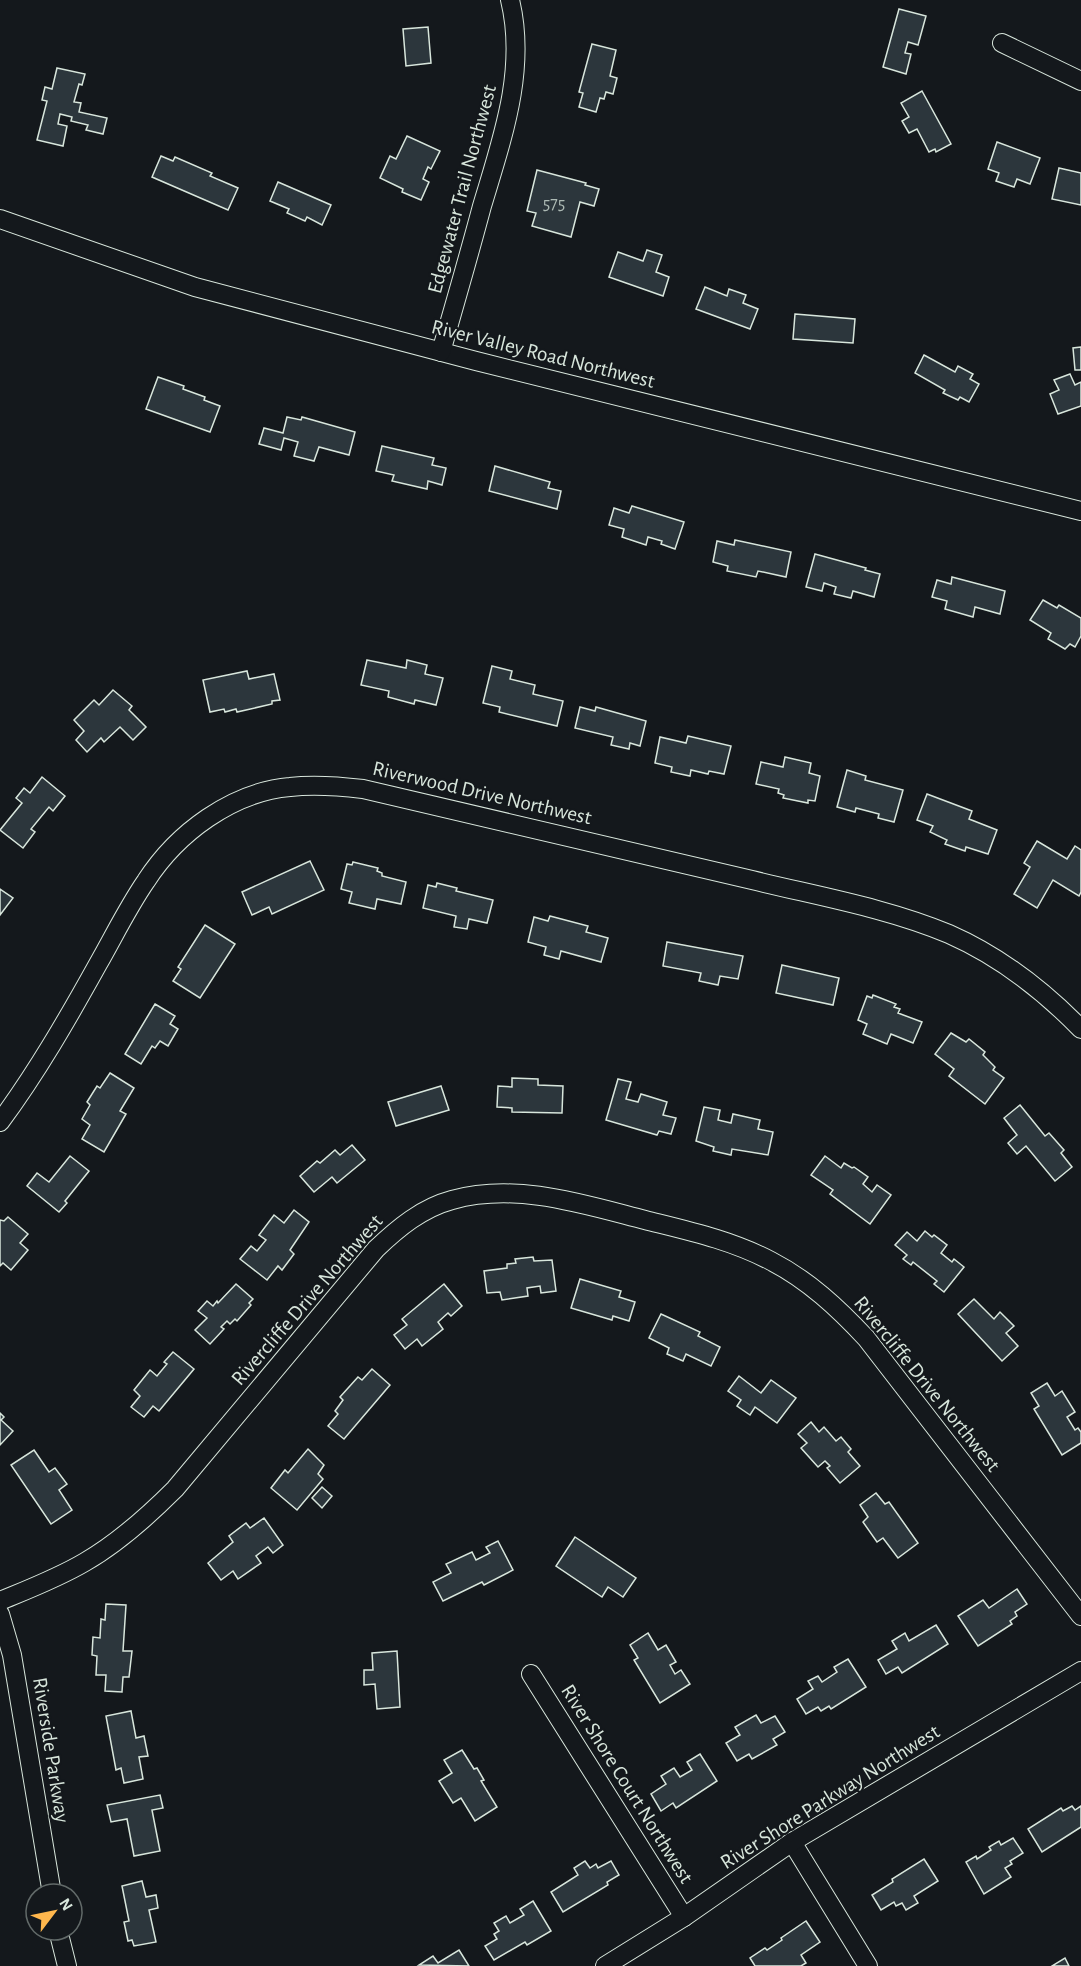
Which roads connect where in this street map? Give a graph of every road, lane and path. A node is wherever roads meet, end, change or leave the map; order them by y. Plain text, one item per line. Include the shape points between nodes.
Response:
1 (510, 0) edge
2 (1002, 43) dead end
3 (1081, 81) edge
4 (0, 219) edge
5 (441, 352) junction
6 (1081, 511) edge
7 (1081, 1029) edge
8 (0, 1122) edge
9 (0, 1601) edge
10 (0, 1614) edge
11 (1081, 1616) edge
12 (1081, 1671) edge
13 (531, 1674) dead end
14 (792, 1842) junction
15 (50, 1882) edge
16 (684, 1917) junction
17 (61, 1942) edge
18 (67, 1966) edge
19 (605, 1966) edge
20 (868, 1966) edge

1 - 5 street, Edgewater Trail Northwest via 516,62 508,118
2 - 3 street
4 - 5 street, River Valley Road Northwest via 195,287
5 - 6 street, River Valley Road Northwest
7 - 8 street, Riverwood Drive Northwest via 1054,1001 1002,962 950,934 897,916 363,789 331,785 288,787 243,799 202,821 167,852 146,881 58,1036
9 - 11 street, Rivercliffe Drive Northwest via 85,1562 153,1511 398,1228 450,1200 505,1193 572,1202 721,1239 772,1261 814,1288 866,1338
10 - 15 street, Riverside Parkway via 12,1655
12 - 14 street, River Shore Parkway Northwest
13 - 16 street, River Shore Court Northwest
14 - 16 street, River Shore Parkway Northwest
14 - 20 street
16 - 19 street, River Shore Parkway Northwest
17 - 18 street

